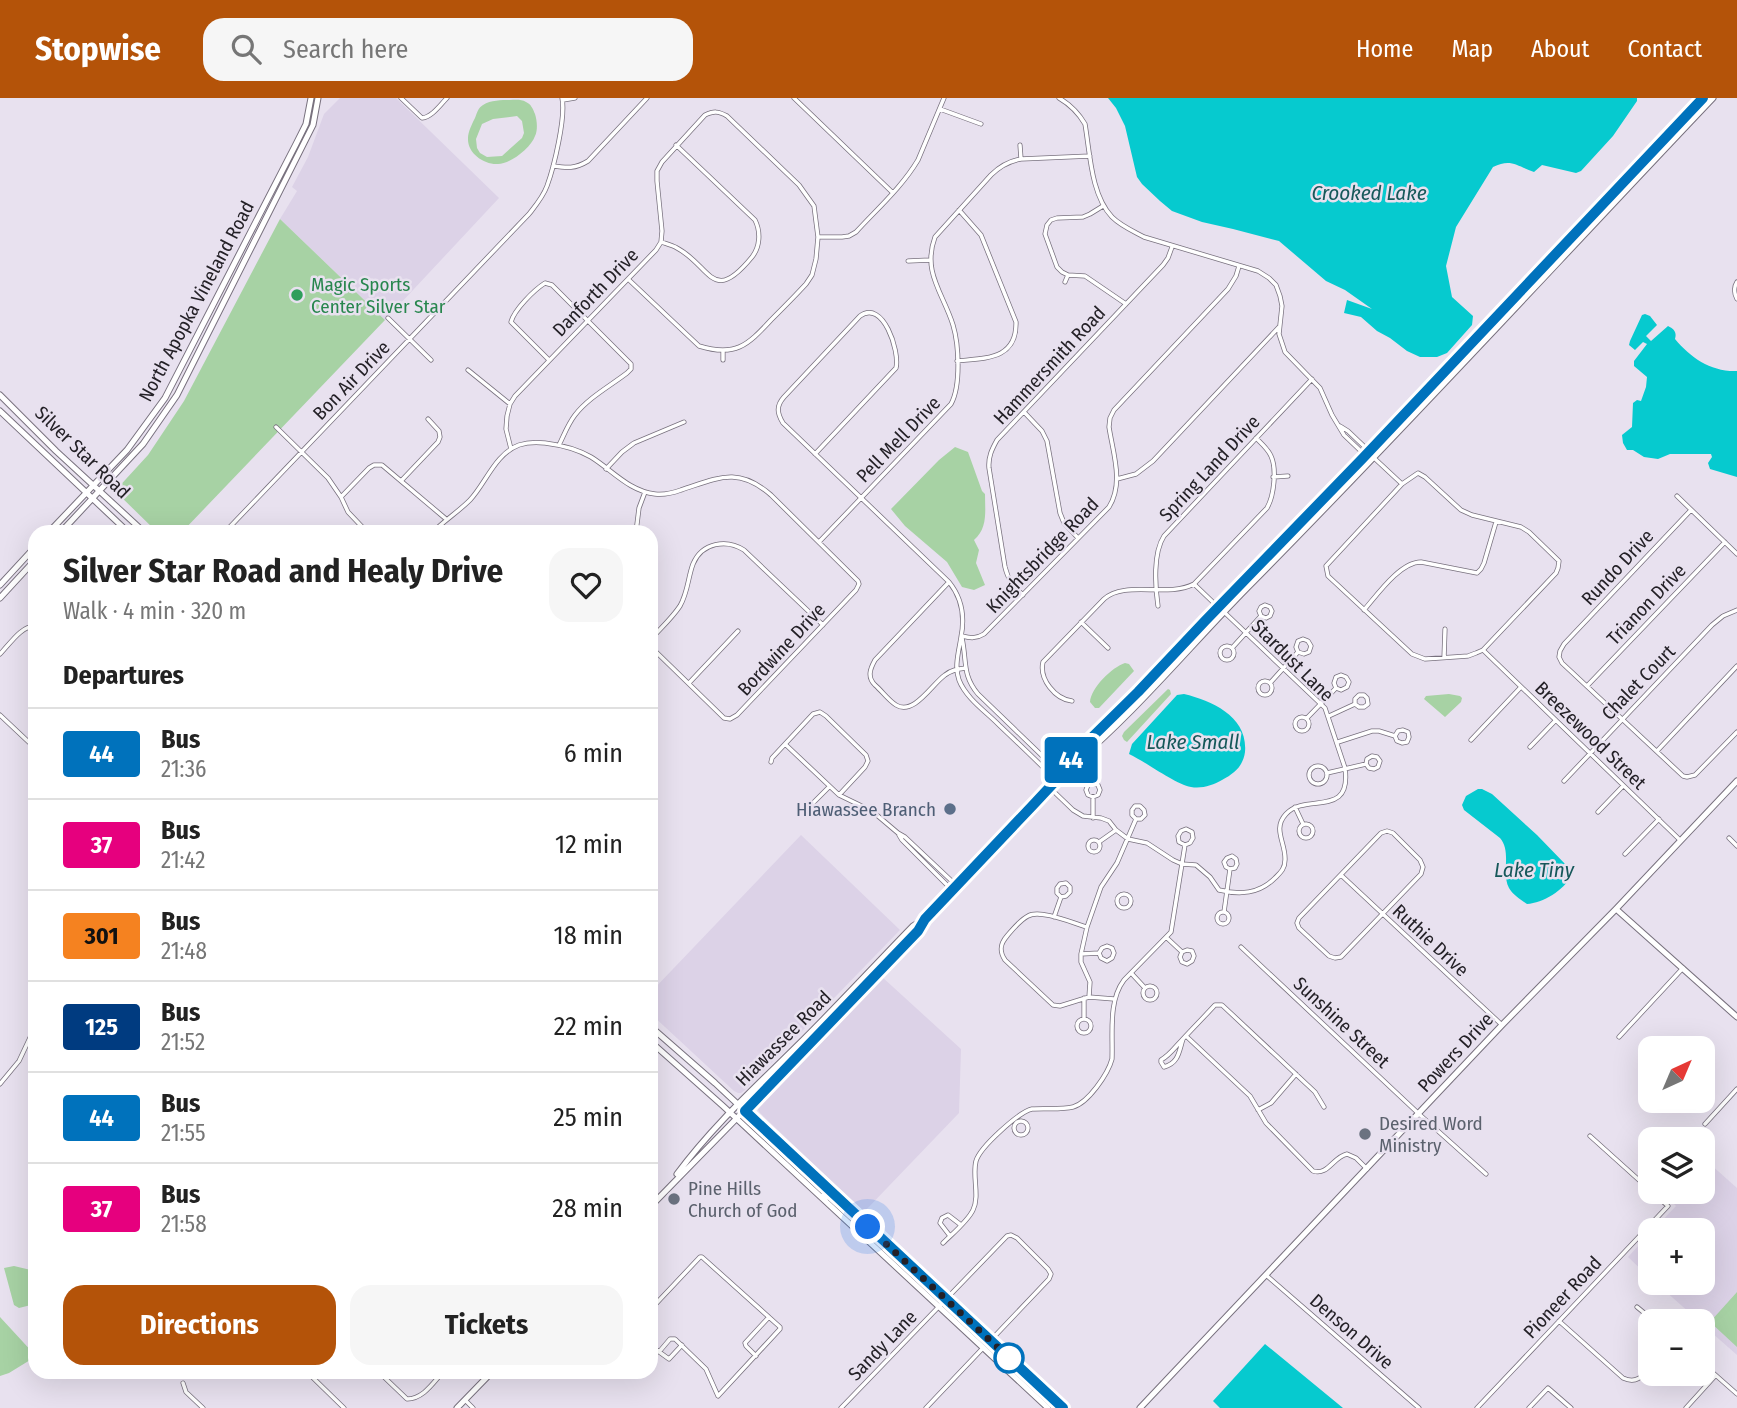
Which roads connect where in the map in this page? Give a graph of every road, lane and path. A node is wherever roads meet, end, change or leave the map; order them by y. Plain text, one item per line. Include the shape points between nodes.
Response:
1 (311, 98) edge
2 (318, 98) edge
3 (401, 98) edge
4 (447, 98) edge
5 (575, 98) edge
6 (647, 98) edge
7 (794, 98) edge
8 (944, 98) edge
9 (1059, 98) edge
10 (1703, 98) edge
11 (1713, 98) edge
12 (562, 99) edge
13 (940, 109) junction
14 (981, 124) dead end
15 (677, 145) junction
16 (1020, 145) dead end
17 (1090, 156) junction
18 (1021, 159) junction
19 (553, 166) junction
20 (893, 192) junction
21 (1103, 206) junction
22 (959, 210) junction
23 (1593, 219) junction
24 (818, 237) junction
25 (661, 242) junction
26 (1172, 247) junction
27 (930, 260) junction
28 (908, 261) dead end
29 (236, 262) junction
30 (242, 266) junction
31 (1239, 266) junction
32 (1068, 275) junction
33 (628, 279) junction
34 (1065, 282) dead end
35 (1737, 282) edge
36 (1737, 299) edge
37 (1126, 304) junction
38 (388, 318) dead end
39 (587, 320) junction
40 (1279, 327) junction
41 (410, 339) junction
42 (723, 350) junction
43 (431, 360) dead end
44 (549, 360) junction
45 (723, 360) dead end
46 (957, 361) junction
47 (468, 370) dead end
48 (1312, 379) junction
49 (1430, 392) junction
50 (0, 395) edge
51 (510, 404) junction
52 (0, 411) edge
53 (1024, 412) junction
54 (428, 419) dead end
55 (684, 422) dead end
56 (276, 427) dead end
57 (1256, 438) junction
58 (559, 445) junction
59 (511, 449) junction
60 (301, 452) junction
61 (1367, 453) junction
62 (815, 454) junction
63 (1374, 457) junction
64 (606, 469) junction
65 (1288, 476) dead end
66 (1273, 477) junction
67 (1117, 479) junction
68 (401, 481) junction
69 (1402, 484) junction
70 (93, 485) junction
71 (99, 491) junction
72 (645, 492) junction
73 (85, 493) junction
74 (1676, 496) dead end
75 (341, 497) junction
76 (861, 498) junction
77 (92, 499) junction
78 (1691, 510) junction
79 (446, 519) junction
80 (1496, 522) junction
81 (55, 525) edge
82 (68, 525) edge
83 (120, 525) edge
84 (136, 525) edge
85 (232, 525) edge
86 (360, 525) edge
87 (440, 525) edge
88 (637, 525) edge
89 (1079, 538) junction
90 (819, 542) junction
91 (1725, 542) junction
92 (1737, 554) edge
93 (28, 555) edge
94 (28, 568) edge
95 (949, 582) junction
96 (1194, 584) junction
97 (0, 585) edge
98 (1156, 591) junction
99 (1023, 595) junction
100 (0, 598) edge
101 (1158, 606) dead end
102 (1218, 607) junction
103 (1736, 608) edge
104 (1364, 610) junction
105 (1224, 612) junction
106 (1261, 616) dead end
107 (1081, 622) junction
108 (823, 625) junction
109 (28, 626) edge
110 (1445, 629) dead end
111 (738, 631) dead end
112 (658, 632) edge
113 (1246, 633) junction
114 (962, 636) junction
115 (1108, 648) dead end
116 (1231, 648) dead end
117 (1483, 650) junction
118 (1298, 652) junction
119 (0, 654) edge
120 (658, 654) edge
121 (1444, 657) junction
122 (1283, 667) junction
123 (1737, 667) edge
124 (966, 668) junction
125 (957, 669) junction
126 (689, 683) junction
127 (1269, 683) junction
128 (1521, 687) junction
129 (1587, 687) junction
130 (1336, 688) junction
131 (1072, 701) dead end
132 (1321, 703) junction
133 (1355, 704) dead end
134 (0, 715) edge
135 (1329, 716) junction
136 (1307, 718) junction
137 (1622, 718) junction
138 (1556, 720) junction
139 (1737, 732) edge
140 (1395, 736) dead end
141 (1471, 740) dead end
142 (28, 741) edge
143 (1337, 742) junction
144 (785, 744) junction
145 (1530, 747) dead end
146 (1657, 751) junction
147 (1590, 753) junction
148 (771, 762) dead end
149 (1366, 764) dead end
150 (1345, 768) junction
151 (1327, 772) junction
152 (1062, 774) junction
153 (1056, 780) junction
154 (1564, 781) dead end
155 (1737, 781) edge
156 (1624, 786) junction
157 (829, 787) junction
158 (1049, 788) junction
159 (839, 795) junction
160 (1093, 797) junction
161 (813, 803) dead end
162 (1295, 807) junction
163 (1598, 813) dead end
164 (1093, 818) junction
165 (1136, 819) dead end
166 (1659, 819) junction
167 (1303, 825) dead end
168 (1393, 827) dead end
169 (1116, 830) junction
170 (1389, 832) junction
171 (1729, 838) dead end
172 (1128, 839) junction
173 (1680, 840) junction
174 (1099, 842) dead end
175 (1185, 845) junction
176 (1737, 846) edge
177 (1625, 854) dead end
178 (1182, 864) junction
179 (1230, 869) dead end
180 (1340, 875) junction
181 (955, 889) junction
182 (1226, 892) junction
183 (1061, 897) dead end
184 (1118, 898) joint
185 (1616, 909) junction
186 (1224, 912) dead end
187 (1382, 914) junction
188 (1054, 918) junction
189 (925, 919) junction
190 (1087, 927) junction
191 (1167, 938) junction
192 (1241, 947) dead end
193 (1182, 952) junction
194 (1100, 953) junction
195 (1081, 954) junction
196 (1683, 968) junction
197 (1132, 974) junction
198 (1145, 988) junction
199 (1086, 997) junction
200 (1114, 999) junction
201 (1737, 1017) edge
202 (1084, 1019) junction
203 (1502, 1025) junction
204 (658, 1033) edge
205 (1185, 1037) junction
206 (1619, 1037) dead end
207 (28, 1042) edge
208 (658, 1048) edge
209 (1296, 1074) junction
210 (0, 1084) edge
211 (1737, 1089) edge
212 (738, 1105) junction
213 (1324, 1107) dead end
214 (1258, 1110) junction
215 (745, 1111) junction
216 (730, 1112) junction
217 (1419, 1114) junction
218 (737, 1119) junction
219 (1705, 1124) dead end
220 (1591, 1136) dead end
221 (1367, 1169) junction
222 (1486, 1174) dead end
223 (1638, 1179) edge
224 (669, 1185) junction
225 (820, 1196) junction
226 (658, 1198) edge
227 (1666, 1204) edge
228 (855, 1214) junction
229 (961, 1224) junction
230 (950, 1236) junction
231 (943, 1243) dead end
232 (1266, 1275) junction
233 (946, 1299) junction
234 (658, 1301) edge
235 (938, 1306) junction
236 (1637, 1307) dead end
237 (1639, 1309) edge
238 (769, 1317) junction
239 (1559, 1321) junction
240 (990, 1340) junction
241 (682, 1345) junction
242 (983, 1348) junction
243 (659, 1352) joint
244 (756, 1356) junction
245 (1716, 1376) joint
246 (314, 1379) edge
247 (386, 1379) edge
248 (436, 1379) edge
249 (485, 1379) edge
250 (1638, 1379) edge
251 (183, 1383) dead end
252 (1737, 1394) edge
253 (465, 1400) junction
254 (203, 1408) edge
255 (344, 1408) edge
256 (457, 1408) edge
257 (473, 1408) edge
258 (841, 1408) edge
259 (926, 1408) edge
260 (1048, 1408) edge
261 (1063, 1408) edge
262 (1139, 1408) edge
263 (1419, 1408) edge
264 (1477, 1408) edge
265 (1529, 1408) edge
266 (1571, 1408) edge
267 (1686, 1408) edge

1 - 29 street, North Apopka Vineland Road via 306,124
2 - 30 street, North Apopka Vineland Road via 313,125
3 - 4 street via 422,118
5 - 12 street
6 - 19 street via 588,161 570,169
7 - 20 street
8 - 13 street
9 - 17 street via 1079,114
10 - 23 street, Hiawassee Road
11 - 23 street, Hiawassee Road
12 - 19 street, Bon Air Drive
13 - 14 street
13 - 20 street via 918,160
15 - 24 street, Danforth Drive via 705,115 719,111 727,116 799,185 814,206
15 - 25 street, Danforth Drive via 657,171
15 - 25 street via 755,220 757,250 732,277 718,280 677,248
16 - 18 street
17 - 18 street
17 - 21 street
18 - 22 street via 1000,167
19 - 41 street, Bon Air Drive via 547,187 529,214
20 - 24 street via 856,232
21 - 26 street via 1127,228
21 - 32 street via 1090,215 1057,218 1047,225 1045,234 1058,267
22 - 27 street via 935,237
22 - 46 street via 981,235 1016,329 997,356
23 - 49 street, Hiawassee Road
24 - 42 street via 815,267 806,284 752,340
25 - 33 street, Danforth Drive
26 - 31 street
26 - 37 street, Hammersmith Road via 1163,265
27 - 28 street
27 - 46 street, Pell Mell Drive via 953,326
29 - 30 street
29 - 70 street, North Apopka Vineland Road via 165,398 127,450
30 - 71 street, North Apopka Vineland Road via 177,395 143,444
31 - 40 street via 1258,271 1276,285 1282,306
31 - 67 street, Knightsbridge Road via 1228,289 1114,410 1109,427
32 - 34 street
32 - 37 street via 1085,276
33 - 39 street, Danforth Drive
33 - 42 street via 699,346
35 - 36 street
37 - 53 street, Hammersmith Road
38 - 41 street
39 - 44 street, Danforth Drive
39 - 44 street via 552,285 539,286 511,322
39 - 58 street via 628,359 631,369 575,415
40 - 48 street via 1285,352
40 - 67 street via 1153,461 1136,474
41 - 43 street
41 - 60 street, Bon Air Drive
42 - 45 street
44 - 51 street, Danforth Drive
46 - 76 street, Pell Mell Drive via 958,386 951,404
47 - 51 street
48 - 57 street, Spring Land Drive
48 - 61 street via 1338,425
49 - 61 street, Hiawassee Road
49 - 63 street, Hiawassee Road
50 - 70 street, Silver Star Road
51 - 59 street via 506,429
52 - 73 street, Silver Star Road
53 - 89 street via 1047,441 1060,513
53 - 99 street, Hammersmith Road via 998,440 989,460 1007,577
54 - 68 street via 440,438
55 - 64 street via 634,443
56 - 60 street
57 - 66 street via 1273,460
57 - 98 street, Spring Land Drive via 1159,543
58 - 59 street via 533,442
58 - 64 street via 593,458
59 - 79 street via 472,498
60 - 75 street
60 - 85 street, Bon Air Drive
61 - 63 street
61 - 102 street, Hiawassee Road
62 - 62 street via 783,423 779,403 860,316 872,312 890,333 896,368
62 - 76 street
63 - 69 street
63 - 105 street, Hiawassee Road
64 - 72 street
65 - 66 street
66 - 96 street via 1267,508
67 - 89 street, Knightsbridge Road via 1109,507
68 - 75 street via 382,465 374,465
68 - 79 street
69 - 80 street via 1418,473 1461,510
69 - 104 street via 1326,566 1328,576
70 - 71 street, Silver Star Road
70 - 73 street, North Apopka Vineland Road
71 - 77 street, North Apopka Vineland Road
71 - 84 street, Silver Star Road
72 - 88 street
72 - 90 street via 668,494 727,477 748,479
73 - 77 street, Silver Star Road
73 - 81 street, North Apopka Vineland Road
74 - 78 street
75 - 86 street
76 - 90 street, Pell Mell Drive
76 - 95 street
77 - 82 street, North Apopka Vineland Road
77 - 83 street, Silver Star Road
78 - 91 street
78 - 129 street, Rundo Drive via 1564,644 1559,657 1562,663
79 - 87 street
80 - 104 street via 1477,573 1414,562
80 - 117 street via 1529,532 1559,561 1556,573
89 - 99 street, Knightsbridge Road
90 - 108 street, Bordwine Drive via 859,584
91 - 92 street
91 - 129 street, Trianon Drive
93 - 97 street
94 - 100 street
95 - 114 street via 961,602
95 - 125 street via 875,660 870,675 872,682 903,708 916,703 943,675
96 - 98 street
96 - 102 street, Stardust Lane
98 - 101 street, Spring Land Drive
98 - 107 street via 1115,592
99 - 114 street, Knightsbridge Road via 985,634
102 - 105 street, Stardust Lane
102 - 152 street, Hiawassee Road via 1077,752
103 - 137 street, Chalet Court via 1712,625
104 - 121 street via 1412,654 1425,659
105 - 113 street, Stardust Lane
105 - 152 street, Hiawassee Road via 1147,694
106 - 113 street
107 - 115 street
107 - 131 street via 1047,656 1041,670 1049,687
108 - 112 street via 744,550 725,543 699,555 681,604
108 - 126 street, Bordwine Drive via 730,719
109 - 119 street
110 - 121 street
111 - 126 street
113 - 116 street
113 - 122 street, Stardust Lane
114 - 124 street
114 - 125 street
117 - 121 street
117 - 128 street, Breezewood Street
118 - 118 street via 1309,652 1308,641 1298,641
118 - 122 street
120 - 126 street, Bordwine Drive
122 - 127 street
122 - 132 street, Stardust Lane
123 - 146 street
124 - 125 street
124 - 152 street via 978,694
125 - 153 street via 971,698
127 - 127 street via 1259,683 1260,694 1270,693
128 - 138 street, Breezewood Street
128 - 141 street
129 - 137 street
130 - 130 street via 1347,687 1346,677 1336,677
130 - 132 street
132 - 135 street, Stardust Lane
132 - 136 street
133 - 135 street
134 - 142 street
135 - 143 street, Stardust Lane
136 - 136 street via 1296,719 1297,729 1307,729
137 - 146 street
137 - 147 street, Chalet Court
138 - 145 street
138 - 147 street, Breezewood Street
139 - 146 street via 1695,775 1687,777
140 - 143 street via 1372,731
143 - 150 street, Stardust Lane
144 - 148 street
144 - 157 street
144 - 159 street via 813,714 825,716 868,761
147 - 154 street, Chalet Court
147 - 156 street, Breezewood Street
149 - 150 street
150 - 151 street
150 - 162 street via 1345,787 1337,797
151 - 151 street via 1316,766 1310,777 1321,783
152 - 153 street, Hiawassee Road
153 - 158 street, Hiawassee Road
155 - 173 street, Powers Drive
156 - 163 street
156 - 166 street, Breezewood Street
157 - 159 street
157 - 161 street
158 - 164 street via 1073,810
158 - 181 street, Hiawassee Road
159 - 181 street via 872,811
160 - 160 street via 1100,790 1093,783 1086,790
160 - 164 street
162 - 167 street
162 - 182 street via 1279,824 1286,863 1283,871 1260,890
164 - 169 street via 1109,821
165 - 172 street
166 - 173 street, Breezewood Street
166 - 177 street
168 - 170 street
169 - 172 street
169 - 174 street
170 - 180 street via 1381,833
170 - 187 street via 1423,867
171 - 176 street
172 - 178 street via 1153,845
172 - 190 street via 1101,887
173 - 185 street, Powers Drive
175 - 175 street via 1193,838 1186,829 1178,836
175 - 178 street
178 - 182 street via 1196,865 1214,886
178 - 191 street
179 - 182 street
180 - 187 street, Ruthie Drive
180 - 187 street via 1297,923 1329,956 1341,957
181 - 189 street, Hiawassee Road
182 - 186 street
183 - 188 street
184 - 184 street via 1120,907 1130,905 1128,895
185 - 196 street
185 - 203 street, Powers Drive
187 - 203 street, Ruthie Drive
188 - 190 street
188 - 199 street via 1035,914 1025,918 1004,939 1001,954 1053,1005
189 - 212 street, Hiawassee Road
189 - 215 street, Hiawassee Road
190 - 195 street
191 - 193 street
191 - 197 street
192 - 217 street, Sunshine Street
193 - 193 street via 1182,962 1192,961 1192,951
194 - 194 street via 1107,961 1114,953 1107,946
194 - 195 street
195 - 199 street via 1090,982
196 - 201 street
196 - 206 street
197 - 198 street
197 - 200 street
198 - 198 street via 1144,998 1155,999 1156,988
199 - 200 street
199 - 202 street
200 - 229 street via 1110,1068 1077,1105 1027,1110 980,1153 975,1204
202 - 202 street via 1077,1026 1084,1033 1091,1026
203 - 217 street, Powers Drive
204 - 212 street
205 - 205 street via 1161,1060 1164,1067 1179,1055
205 - 209 street via 1215,1005 1222,1005
205 - 214 street via 1250,1096
207 - 210 street
208 - 216 street
209 - 213 street
209 - 214 street via 1271,1103
211 - 219 street
212 - 215 street
212 - 216 street, Hiawassee Road
214 - 221 street via 1316,1173 1347,1154
215 - 218 street, Hiawassee Road
215 - 228 street
216 - 218 street
216 - 224 street, Hiawassee Road
217 - 221 street, Powers Drive
217 - 222 street, Sunshine Street
218 - 224 street, Hiawassee Road
218 - 225 street
220 - 223 street
221 - 232 street, Powers Drive
224 - 226 street, Hiawassee Road
225 - 228 street via 830,1196 847,1213
225 - 235 street
227 - 239 street, Pioneer Road
228 - 233 street
229 - 230 street
229 - 230 street via 948,1215 942,1218 940,1223
230 - 231 street
232 - 262 street, Powers Drive
232 - 263 street, Denson Drive
233 - 235 street, Sandy Lane
233 - 240 street
233 - 240 street, Sandy Lane via 1007,1236 1017,1238 1051,1274
234 - 238 street via 702,1257
235 - 242 street
235 - 258 street, Sandy Lane
236 - 237 street
238 - 244 street via 746,1343
238 - 244 street via 780,1329
239 - 250 street via 1623,1378
239 - 264 street, Pioneer Road
240 - 261 street
241 - 243 street via 673,1338
241 - 243 street via 669,1359
241 - 244 street via 706,1369 718,1396
242 - 259 street
242 - 260 street
245 - 252 street
245 - 267 street
246 - 255 street
247 - 248 street via 407,1399 415,1399
249 - 253 street
251 - 254 street
253 - 256 street
253 - 257 street
265 - 266 street via 1548,1388

